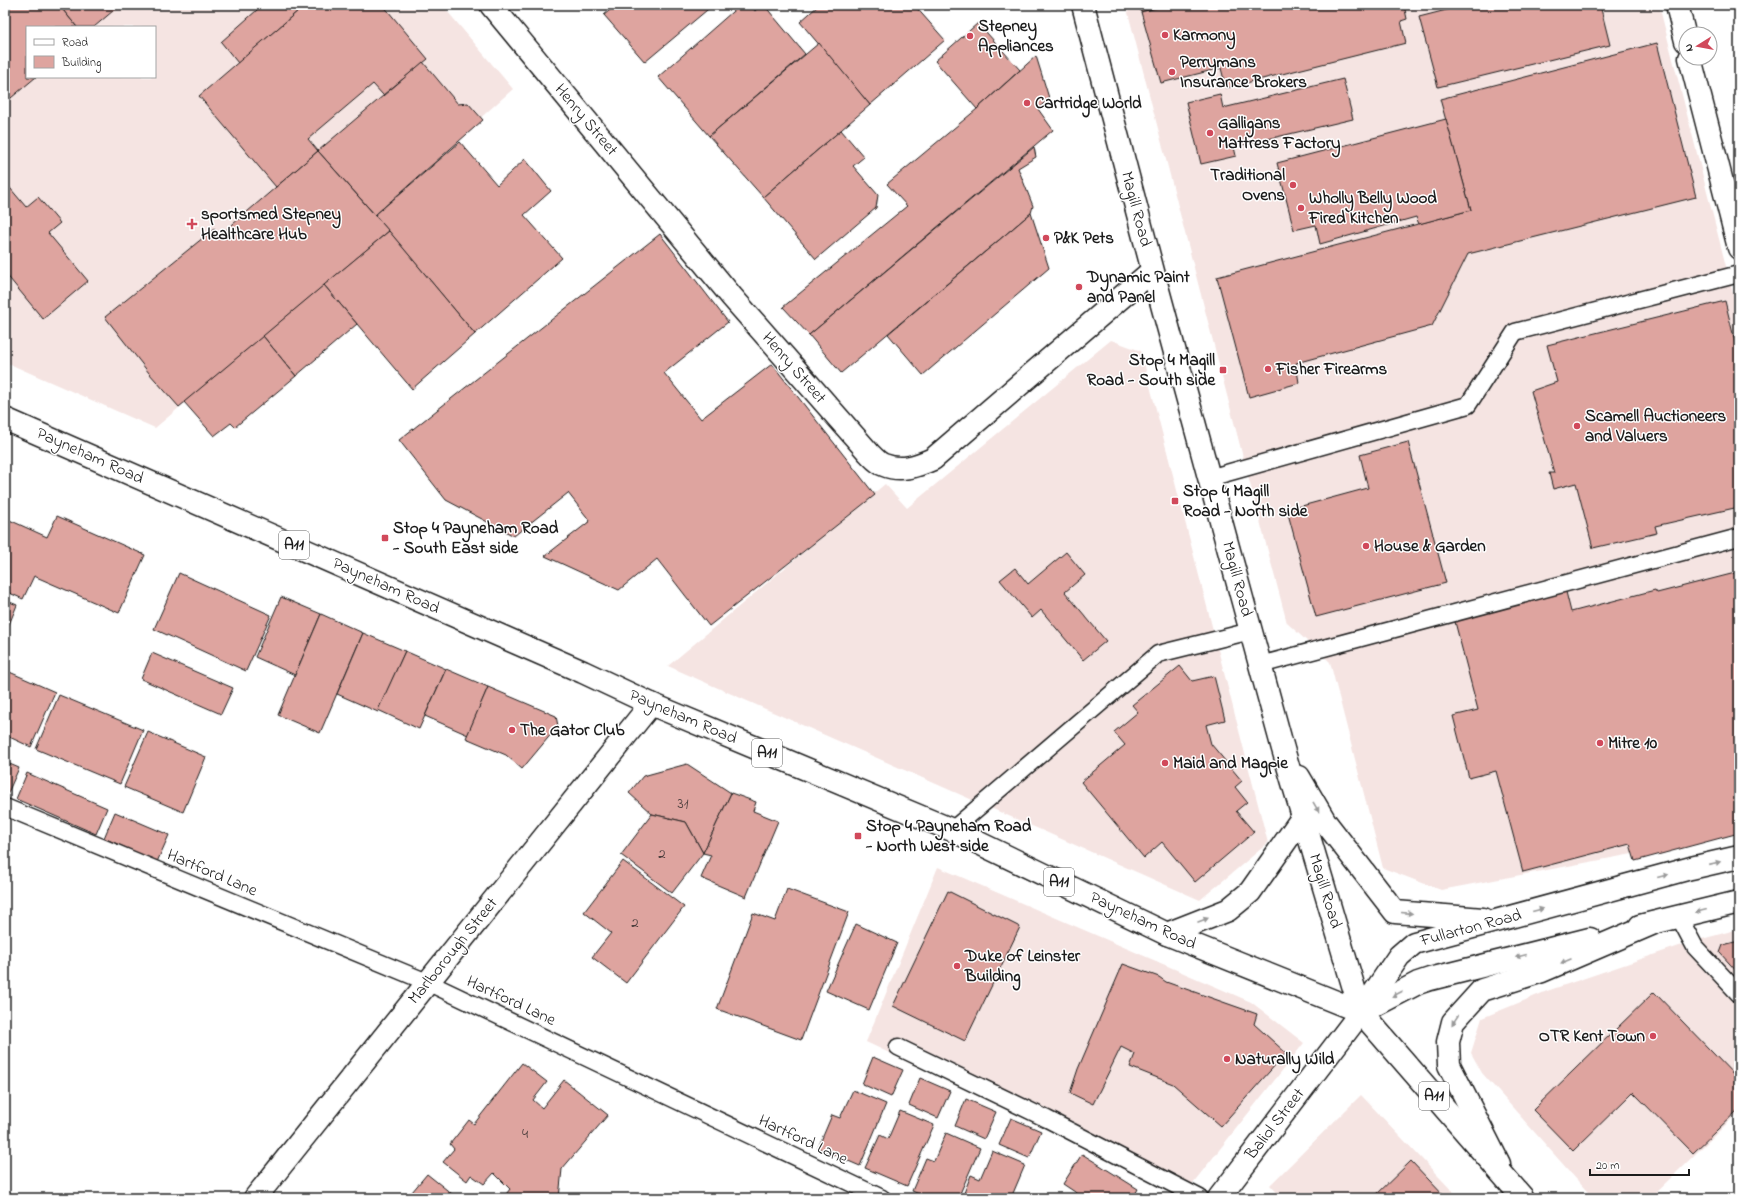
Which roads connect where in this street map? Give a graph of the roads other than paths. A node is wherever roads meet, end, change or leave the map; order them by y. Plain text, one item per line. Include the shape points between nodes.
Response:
1 (491, 5) edge
2 (1083, 5) edge
3 (1677, 5) edge
4 (1682, 26) edge
5 (1692, 66) edge
6 (1739, 248) edge
7 (1152, 271) junction
8 (1739, 274) edge
9 (5, 419) edge
10 (1209, 478) junction
11 (1739, 537) edge
12 (1251, 631) junction
13 (1260, 665) junction
14 (651, 704) junction
15 (1283, 748) junction
16 (5, 807) edge
17 (1302, 818) junction
18 (952, 830) junction
19 (1739, 858) edge
20 (1739, 902) edge
21 (1679, 917) junction
22 (1500, 920) junction
23 (1654, 923) junction
24 (1167, 934) junction
25 (427, 982) junction
26 (1739, 994) edge
27 (1361, 1012) junction
28 (898, 1046) dead end
29 (1506, 1179) junction
30 (255, 1198) edge
31 (882, 1198) edge
32 (1200, 1198) edge
33 (1219, 1198) edge
34 (1523, 1198) edge

1 - 7 main road, Henry Street via 732,297 869,453 883,465 915,467 932,459
2 - 7 main road, Magill Road
3 - 4 main road
5 - 6 main road
7 - 10 main road, Magill Road
8 - 10 lane via 1515,332 1468,406
9 - 14 main road, Payneham Road / A11
10 - 12 main road, Magill Road
11 - 13 lane
12 - 13 main road, Magill Road
12 - 18 lane via 1158,654
13 - 15 main road, Magill Road
14 - 18 main road, Payneham Road / A11
14 - 25 main road, Marlborough Street
15 - 17 main road, Magill Road
15 -> 22 main road via 1326,823 1395,912
16 - 25 lane, Hartford Lane
24 -> 17 main road via 1228,910 1250,892
17 - 27 main road, Magill Road
18 - 24 main road, Payneham Road / A11
22 -> 19 main road, Fullarton Road via 1691,868
20 -> 21 main road
21 - 23 main road
21 - 26 lane via 1695,947
22 - 27 main road, Fullarton Road via 1414,943 1398,956
23 -> 27 main road via 1430,978
23 -> 29 main road via 1542,971 1482,990 1453,1022 1448,1042 1449,1065
24 - 27 main road, Payneham Road / A11
25 - 30 main road, Marlborough Street
25 - 31 lane, Hartford Lane
27 - 29 main road, A11
27 - 33 main road, Baliol Street
28 - 32 lane
29 - 34 main road, A11

